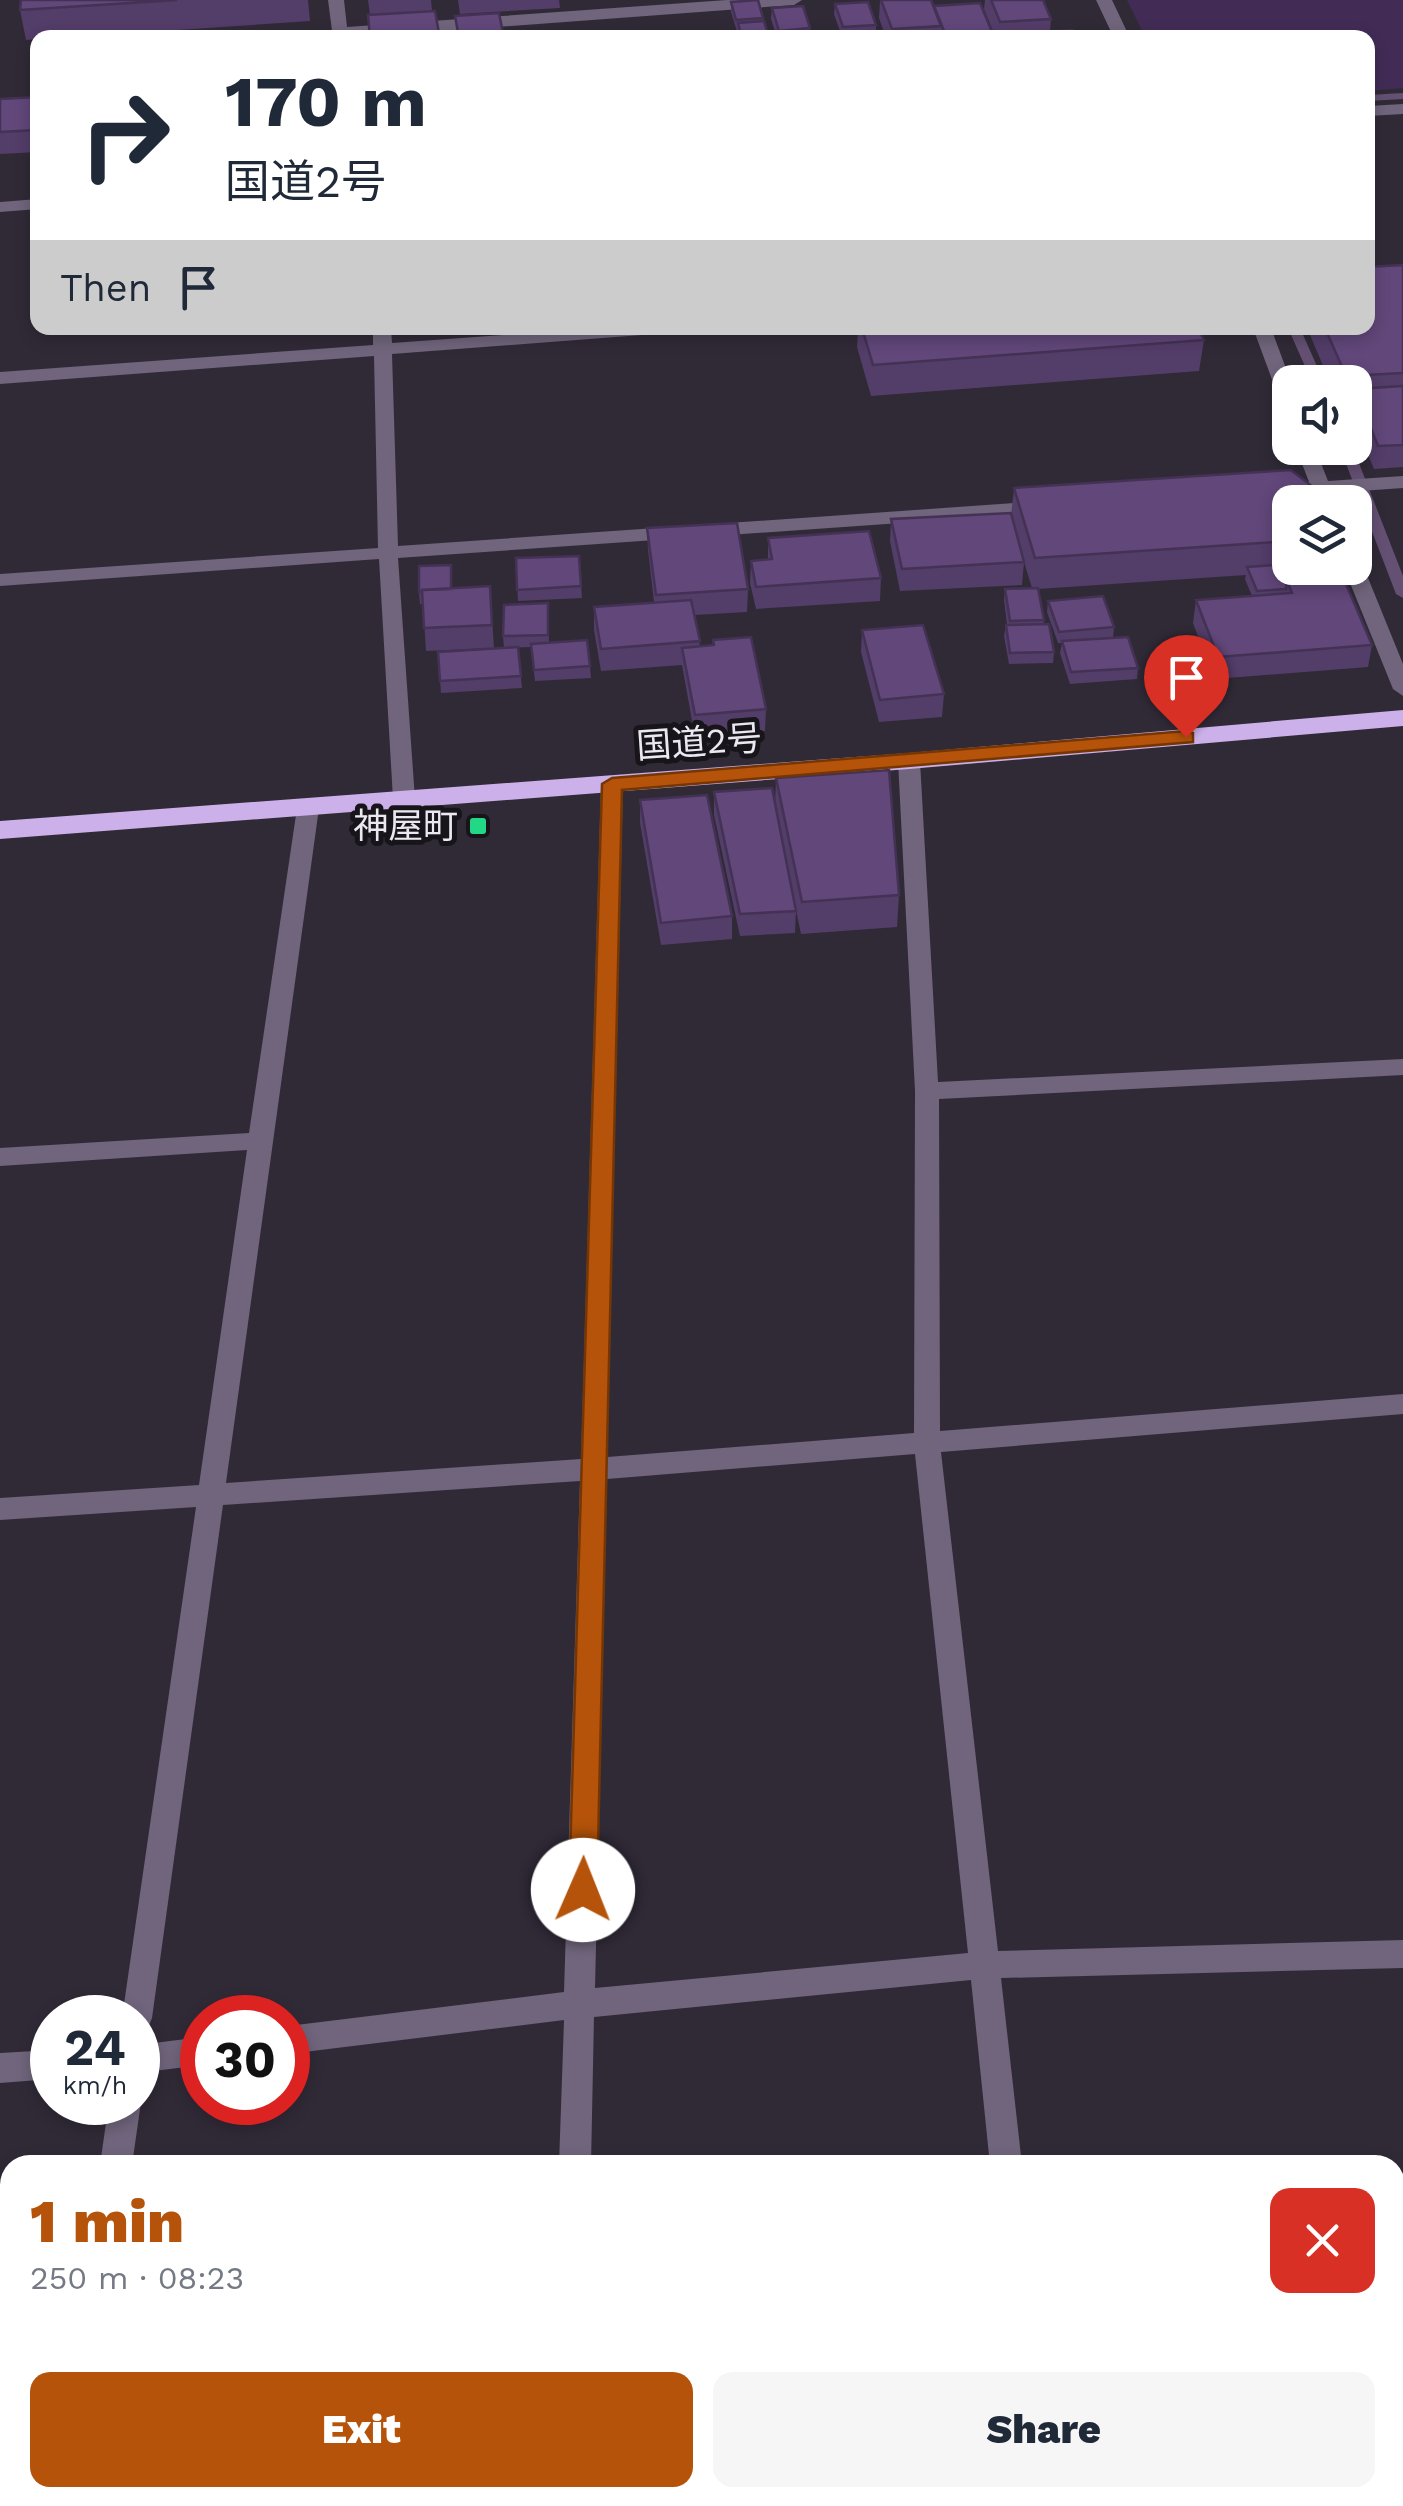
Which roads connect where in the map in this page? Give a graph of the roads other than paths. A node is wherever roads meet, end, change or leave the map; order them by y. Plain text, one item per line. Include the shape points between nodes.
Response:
1 (336, 0) edge
2 (794, 0) edge
3 (1104, 0) edge
4 (339, 30) edge
5 (405, 30) edge
6 (1118, 30) edge
7 (1403, 109) edge
8 (1375, 111) edge
9 (30, 205) edge
10 (0, 207) edge
11 (468, 335) edge
12 (1265, 335) edge
13 (383, 338) edge
14 (1276, 365) edge
15 (0, 378) edge
16 (1403, 482) edge
17 (1372, 487) edge
18 (1261, 492) edge
19 (1272, 493) edge
20 (1063, 505) edge
21 (388, 551) junction
22 (0, 580) edge
23 (1361, 585) edge
24 (1403, 688) edge
25 (1403, 718) edge
26 (909, 762) junction
27 (612, 784) junction
28 (404, 799) junction
29 (308, 808) junction
30 (0, 830) edge
31 (1403, 1067) edge
32 (927, 1091) junction
33 (257, 1142) junction
34 (0, 1157) edge
35 (1403, 1404) edge
36 (927, 1444) junction
37 (595, 1469) junction
38 (212, 1495) junction
39 (0, 1509) edge
40 (1403, 1954) edge
41 (984, 1965) junction
42 (140, 1995) edge
43 (580, 2004) junction
44 (310, 2037) edge
45 (30, 2066) edge
46 (0, 2068) edge
47 (122, 2125) edge
48 (117, 2155) edge
49 (575, 2155) edge
50 (1005, 2155) edge

1 - 4 street
2 - 5 street
3 - 6 street
7 - 8 street
9 - 10 street
11 - 13 street
12 - 14 street
13 - 15 street
13 - 21 street
16 - 17 street
18 - 19 street
20 - 21 street
21 - 22 street
21 - 28 street
23 - 24 street
25 - 26 highway, 国道2号
26 - 27 highway, 国道2号
26 - 32 street
27 - 28 highway, 国道2号
27 - 37 street
28 - 29 highway, 国道2号
29 - 30 highway, 国道2号
29 - 33 street
31 - 32 street
32 - 36 street
33 - 34 street
33 - 38 street
35 - 36 street
36 - 37 street
36 - 41 street
37 - 38 street
37 - 43 street
38 - 39 street
38 - 42 street
40 - 41 street
41 - 43 street
41 - 50 street
43 - 44 street
43 - 49 street
45 - 46 street
47 - 48 street

